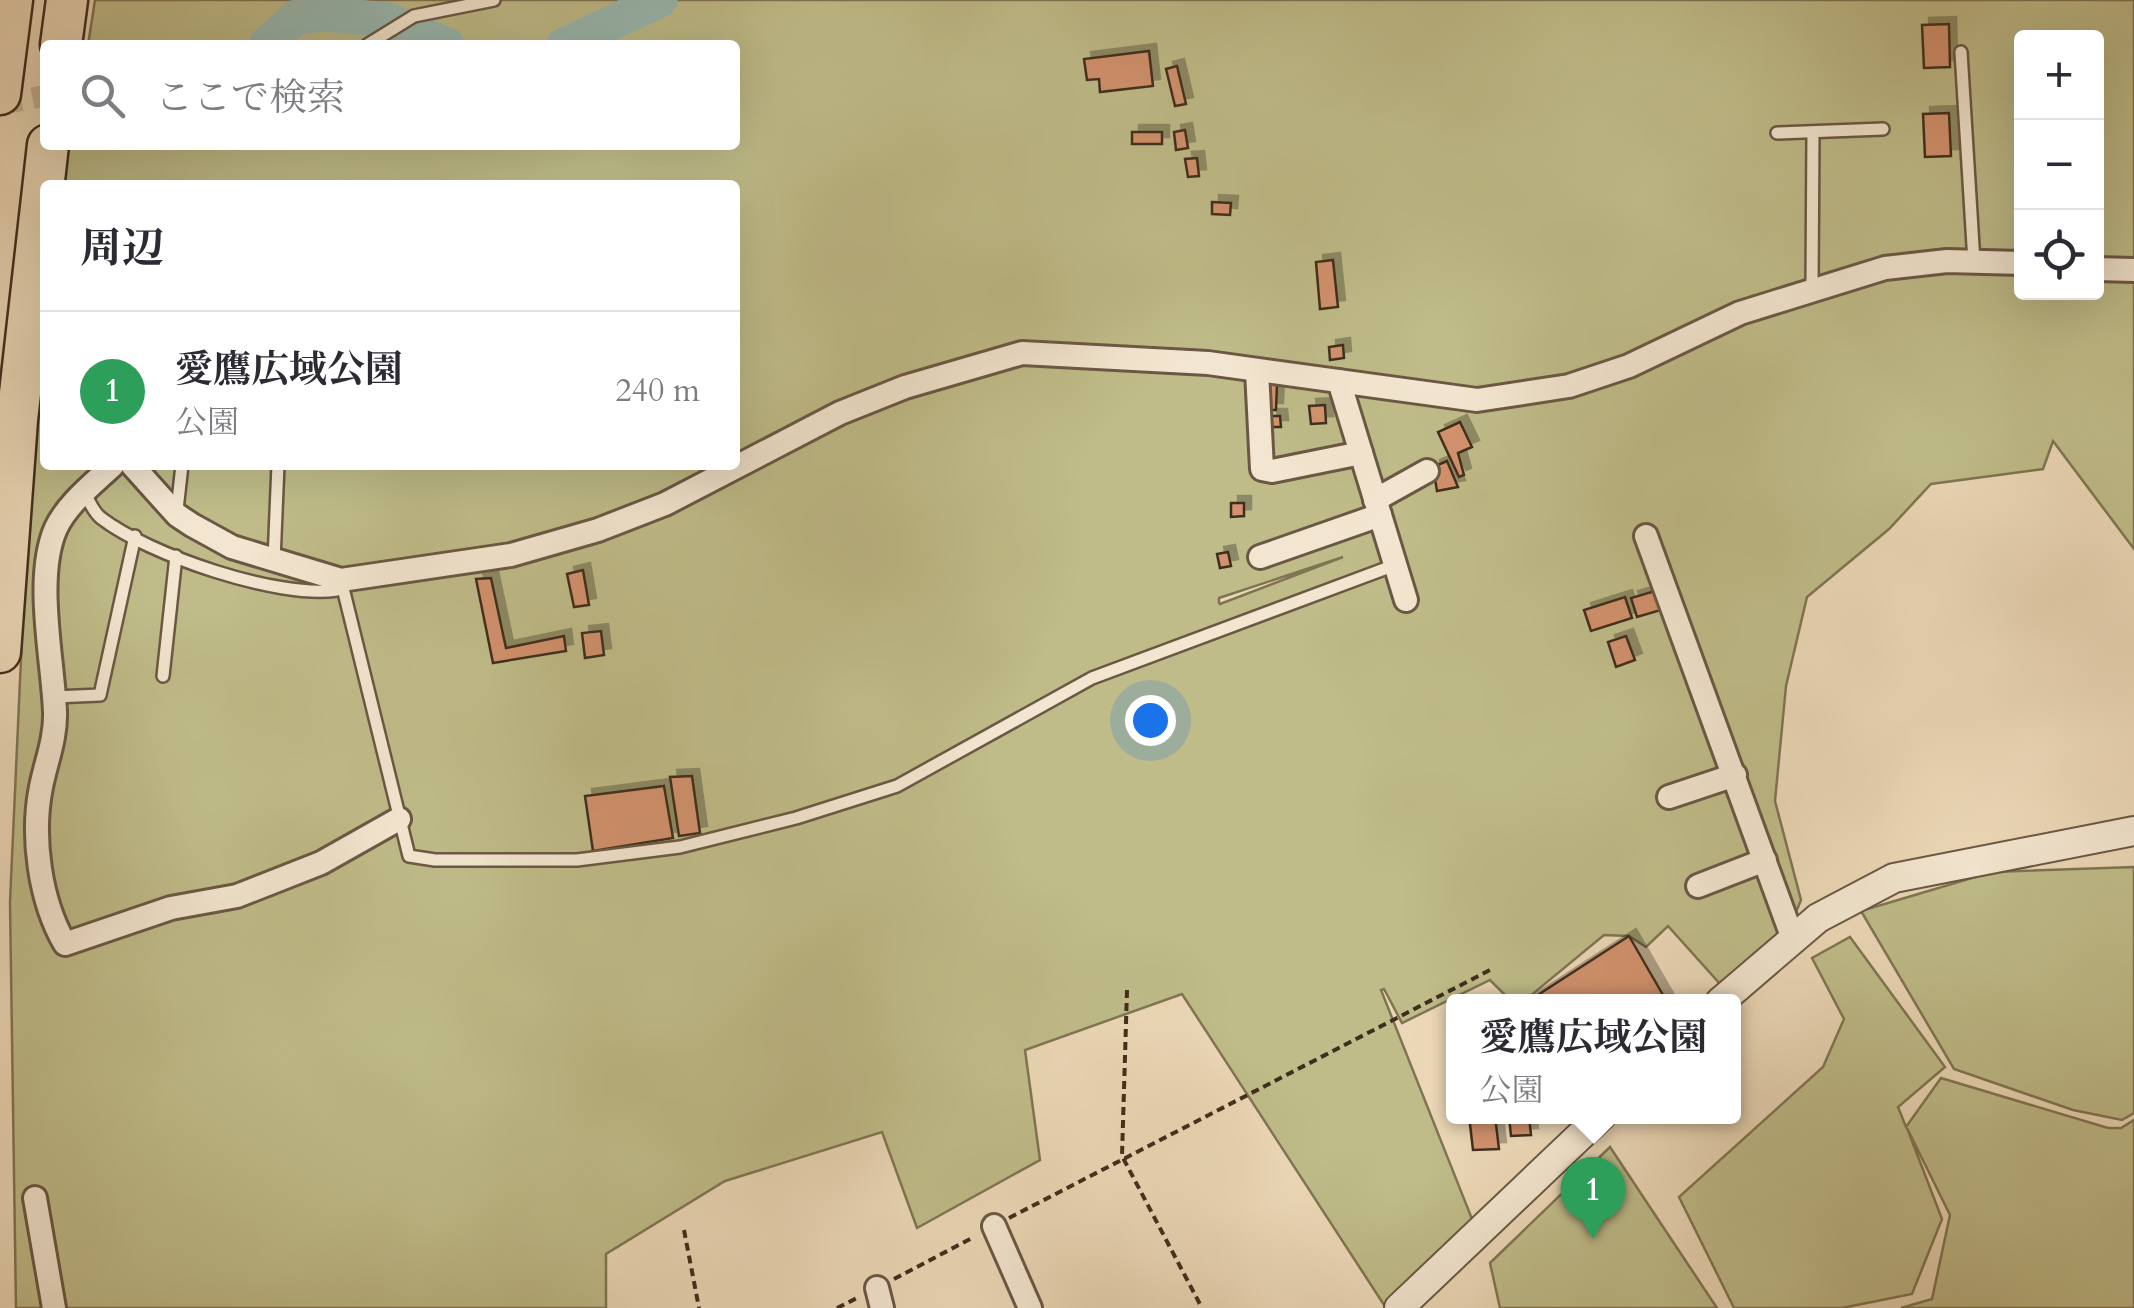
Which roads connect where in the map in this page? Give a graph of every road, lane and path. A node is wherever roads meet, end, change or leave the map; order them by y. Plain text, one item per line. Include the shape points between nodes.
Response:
1 (12, 0) edge
2 (66, 0) edge
3 (494, 0) edge
4 (62, 40) edge
5 (374, 40) edge
6 (1960, 52) dead end
7 (0, 94) edge
8 (1883, 129) dead end
9 (1813, 132) junction
10 (1778, 133) dead end
11 (47, 150) edge
12 (44, 180) edge
13 (40, 216) edge
14 (1974, 262) junction
15 (2014, 262) edge
16 (2104, 268) edge
17 (2134, 270) edge
18 (1812, 288) junction
19 (1256, 371) junction
20 (1339, 381) junction
21 (1360, 452) junction
22 (740, 465) edge
23 (107, 470) edge
24 (136, 470) edge
25 (181, 470) edge
26 (278, 470) edge
27 (730, 470) edge
28 (1427, 471) dead end
29 (84, 492) junction
30 (1377, 508) junction
31 (176, 515) junction
32 (135, 536) junction
33 (1646, 536) dead end
34 (176, 556) junction
35 (1260, 558) dead end
36 (274, 560) junction
37 (1395, 564) junction
38 (340, 580) junction
39 (1406, 600) dead end
40 (0, 652) edge
41 (163, 676) dead end
42 (54, 697) junction
43 (1735, 775) junction
44 (1669, 797) dead end
45 (399, 818) junction
46 (2134, 832) edge
47 (1765, 860) junction
48 (1698, 886) dead end
49 (1793, 939) junction
50 (1490, 970) dead end
51 (1127, 990) dead end
52 (1729, 994) edge
53 (1593, 1124) edge
54 (1122, 1156) junction
55 (35, 1198) dead end
56 (994, 1226) junction
57 (684, 1230) dead end
58 (879, 1298) edge
59 (54, 1308) edge
60 (700, 1308) edge
61 (836, 1308) edge
62 (1030, 1308) edge
63 (1202, 1308) edge
64 (1399, 1308) edge

1 - 7 highway
2 - 4 highway
3 - 5 lane via 414,16
6 - 14 lane
8 - 9 lane
9 - 10 lane
9 - 18 lane
11 - 12 highway
13 - 40 highway
14 - 15 street
14 - 18 street via 1885,268
16 - 17 street
18 - 20 street via 1740,313 1629,366 1525,395 1477,400
19 - 20 street
19 - 21 street via 1262,469
19 - 22 street via 1208,362 1022,353 840,413
20 - 21 street
21 - 30 street
23 - 29 street
24 - 31 street
25 - 31 lane
26 - 36 lane
27 - 38 street via 598,530 511,555
28 - 30 street
29 - 32 lane via 98,517
29 - 42 street via 54,531 46,616
30 - 35 street
30 - 37 street
31 - 36 street via 232,547
32 - 34 lane
32 - 42 lane via 100,696
33 - 43 street
34 - 38 lane via 309,594 337,590
34 - 41 lane
36 - 38 street
37 - 39 street
37 - 45 lane via 1092,678 897,786 796,818 680,847 577,860 409,856
38 - 45 lane
42 - 45 street via 38,840 49,916 65,944 170,908 237,896 321,863
43 - 44 street
43 - 47 street
46 - 49 street via 1894,878 1853,896
47 - 48 street
47 - 49 street
49 - 52 street
50 - 54 path
51 - 54 path
53 - 64 street
54 - 56 path
54 - 63 path
55 - 59 street
56 - 58 path
56 - 62 street
57 - 60 path
58 - 61 path

